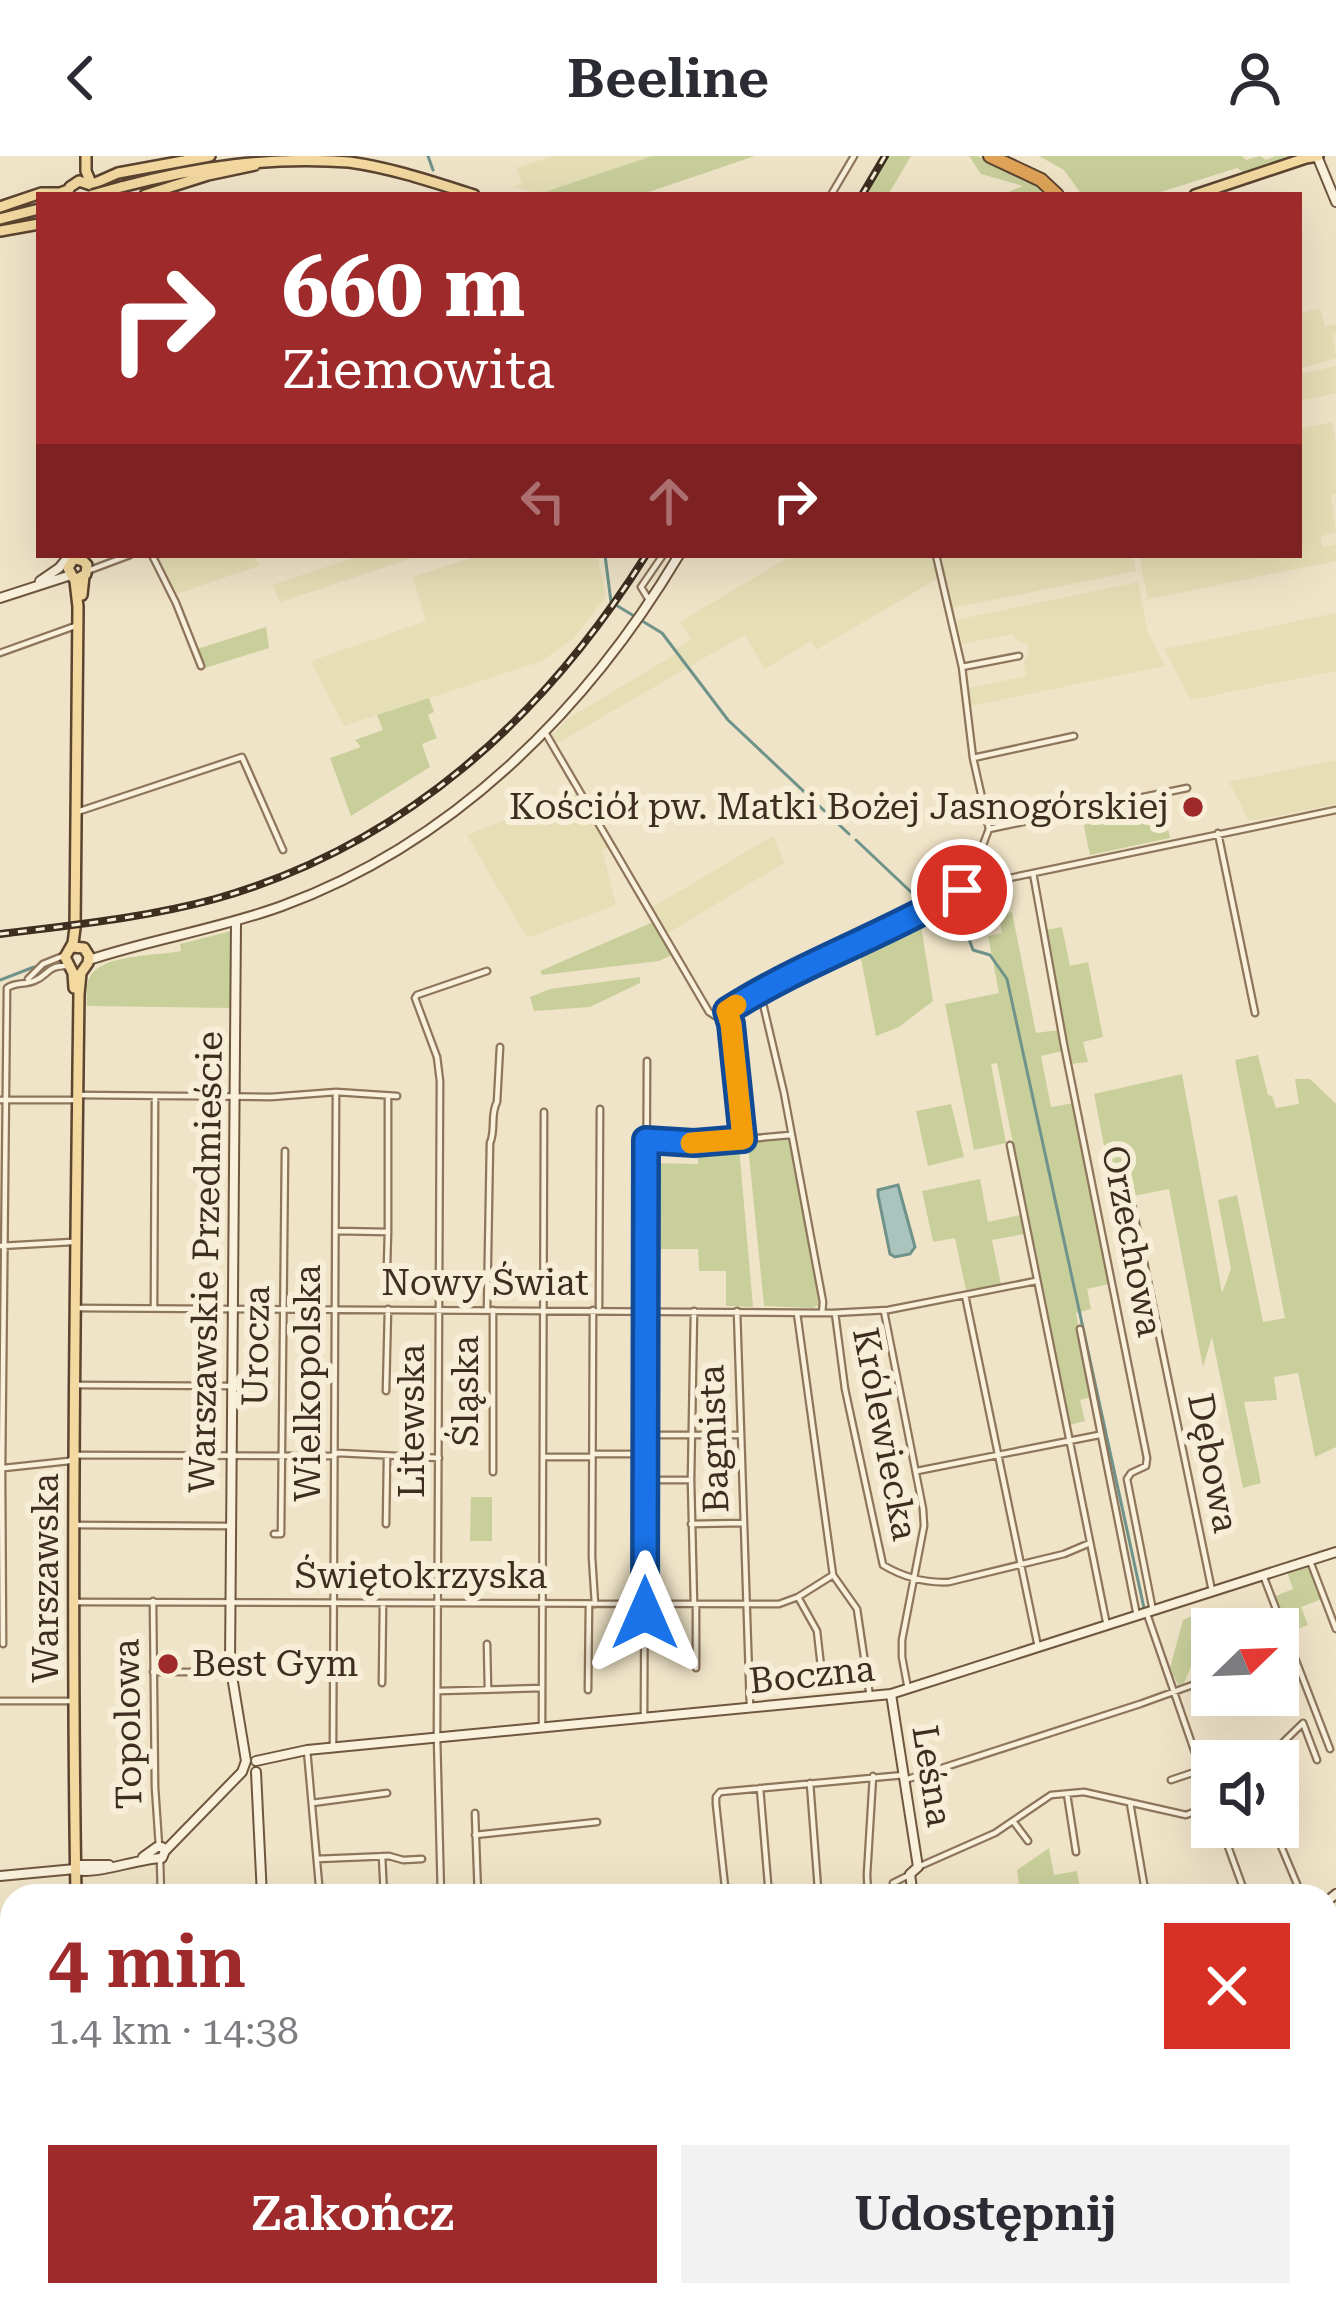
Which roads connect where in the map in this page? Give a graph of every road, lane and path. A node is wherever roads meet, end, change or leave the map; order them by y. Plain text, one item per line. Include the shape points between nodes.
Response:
1 (83, 156) edge
2 (210, 156) edge
3 (854, 156) edge
4 (990, 156) edge
5 (1005, 156) edge
6 (1318, 156) edge
7 (302, 157) edge
8 (70, 189) edge
9 (94, 189) edge
10 (155, 192) edge
11 (463, 192) edge
12 (833, 192) edge
13 (1054, 192) edge
14 (1063, 192) edge
15 (1204, 192) edge
16 (1218, 192) edge
17 (36, 195) edge
18 (1336, 202) edge
19 (0, 207) edge
20 (36, 210) edge
21 (0, 219) edge
22 (36, 224) edge
23 (0, 231) edge
24 (122, 558) edge
25 (154, 558) edge
26 (660, 558) edge
27 (677, 558) edge
28 (937, 558) edge
29 (78, 565) edge
30 (0, 598) edge
31 (651, 602) junction
32 (78, 625) junction
33 (0, 653) edge
34 (1018, 656) dead end
35 (201, 666) dead end
36 (962, 667) junction
37 (544, 732) junction
38 (1074, 736) dead end
39 (973, 758) junction
40 (1187, 788) dead end
41 (1336, 809) edge
42 (80, 811) junction
43 (989, 829) junction
44 (1218, 832) junction
45 (283, 850) dead end
46 (1033, 872) junction
47 (970, 887) junction
48 (236, 922) junction
49 (77, 958) junction
50 (488, 971) dead end
51 (23, 982) junction
52 (760, 991) junction
53 (723, 1013) junction
54 (1255, 1013) dead end
55 (500, 1047) dead end
56 (647, 1061) dead end
57 (335, 1092) junction
58 (76, 1095) junction
59 (388, 1095) junction
60 (155, 1096) junction
61 (233, 1096) junction
62 (397, 1096) dead end
63 (3, 1100) edge
64 (600, 1109) dead end
65 (544, 1112) dead end
66 (792, 1135) junction
67 (743, 1139) junction
68 (646, 1140) junction
69 (1010, 1145) dead end
70 (285, 1151) dead end
71 (1132, 1204) dead end
72 (336, 1232) junction
73 (388, 1232) junction
74 (73, 1242) junction
75 (3, 1246) edge
76 (75, 1260) junction
77 (388, 1266) dead end
78 (1036, 1281) junction
79 (965, 1295) junction
80 (74, 1308) junction
81 (154, 1308) junction
82 (232, 1309) junction
83 (283, 1309) junction
84 (335, 1309) junction
85 (388, 1310) junction
86 (439, 1310) junction
87 (490, 1310) junction
88 (542, 1310) junction
89 (596, 1310) junction
90 (646, 1311) junction
91 (694, 1311) junction
92 (737, 1311) junction
93 (884, 1311) junction
94 (797, 1312) junction
95 (822, 1312) junction
96 (835, 1313) junction
97 (1080, 1329) dead end
98 (74, 1385) junction
99 (231, 1386) junction
100 (386, 1391) dead end
101 (1101, 1434) junction
102 (645, 1435) junction
103 (692, 1435) junction
104 (740, 1435) junction
105 (1069, 1440) junction
106 (645, 1454) junction
107 (335, 1455) junction
108 (592, 1455) junction
109 (998, 1455) junction
110 (231, 1456) junction
111 (387, 1456) junction
112 (542, 1457) junction
113 (73, 1458) junction
114 (281, 1458) junction
115 (439, 1458) junction
116 (1, 1468) edge
117 (916, 1471) junction
118 (493, 1472) dead end
119 (645, 1480) junction
120 (691, 1480) junction
121 (743, 1522) junction
122 (386, 1524) dead end
123 (691, 1524) junction
124 (73, 1525) junction
125 (231, 1526) junction
126 (274, 1534) dead end
127 (1090, 1543) junction
128 (1336, 1552) edge
129 (1310, 1560) junction
130 (1021, 1564) junction
131 (832, 1575) junction
132 (1262, 1575) junction
133 (914, 1578) junction
134 (1213, 1592) junction
135 (798, 1597) junction
136 (153, 1601) junction
137 (73, 1602) junction
138 (231, 1602) junction
139 (334, 1602) junction
140 (383, 1603) junction
141 (437, 1603) junction
142 (542, 1604) junction
143 (592, 1604) junction
144 (645, 1604) junction
145 (695, 1604) junction
146 (746, 1604) junction
147 (1146, 1613) junction
148 (1107, 1626) junction
149 (1336, 1629) edge
150 (487, 1643) dead end
151 (3, 1644) edge
152 (1038, 1647) junction
153 (821, 1667) dead end
154 (696, 1668) dead end
155 (153, 1672) junction
156 (231, 1672) junction
157 (382, 1683) dead end
158 (1191, 1684) edge
159 (541, 1688) junction
160 (908, 1689) junction
161 (488, 1690) junction
162 (588, 1690) dead end
163 (1173, 1690) junction
164 (437, 1691) junction
165 (891, 1694) junction
166 (870, 1697) junction
167 (0, 1701) edge
168 (73, 1701) junction
169 (750, 1709) junction
170 (644, 1719) junction
171 (542, 1728) junction
172 (437, 1737) junction
173 (1286, 1740) edge
174 (1191, 1741) edge
175 (333, 1747) junction
176 (1330, 1749) dead end
177 (307, 1750) junction
178 (1317, 1760) dead end
179 (252, 1767) junction
180 (1191, 1773) edge
181 (873, 1776) junction
182 (905, 1777) junction
183 (1171, 1780) dead end
184 (810, 1783) junction
185 (760, 1787) junction
186 (387, 1793) dead end
187 (1067, 1794) junction
188 (312, 1803) junction
189 (1130, 1803) junction
190 (475, 1813) dead end
191 (1191, 1813) edge
192 (1013, 1821) junction
193 (597, 1822) dead end
194 (476, 1834) junction
195 (1028, 1841) dead end
196 (1229, 1848) edge
197 (1283, 1848) edge
198 (160, 1849) junction
199 (1076, 1852) dead end
200 (382, 1856) junction
201 (317, 1859) junction
202 (422, 1859) dead end
203 (75, 1869) junction
204 (914, 1871) junction
205 (0, 1876) edge
206 (893, 1883) dead end
207 (76, 1884) edge
208 (161, 1884) edge
209 (261, 1884) edge
210 (319, 1884) edge
211 (383, 1884) edge
212 (441, 1884) edge
213 (478, 1884) edge
214 (725, 1884) edge
215 (768, 1884) edge
216 (818, 1884) edge
217 (867, 1884) edge
218 (913, 1884) edge
219 (1144, 1884) edge
220 (1242, 1884) edge
221 (1297, 1884) edge

1 - 8 main road
1 - 9 main road
2 - 9 main road via 118,173
3 - 12 street
4 - 13 highway
5 - 14 highway via 1044,173
6 - 15 main road
6 - 16 main road
6 - 18 street
7 - 9 main road, bridge via 226,162
7 - 10 main road
7 - 11 main road via 372,166
8 - 9 main road via 83,181
17 - 19 main road
20 - 21 main road
22 - 23 main road
24 - 29 street
25 - 35 street
26 - 31 street via 641,587
27 - 31 street
28 - 36 street
29 - 30 street
29 - 32 main road, Warszawska
29 - 42 main road, Warszawska
31 - 37 street
32 - 33 street
32 - 49 main road, Warszawska
34 - 36 street
36 - 39 street
37 - 48 street via 423,834 337,883
37 - 53 street via 709,1012
38 - 39 street
39 - 43 street
40 - 43 street
41 - 44 street
42 - 45 street via 242,757
42 - 49 main road, Warszawska
43 - 47 street
44 - 46 street
44 - 54 street
46 - 47 street
46 - 147 street, Orzechowa via 1147,1459 1127,1479
47 - 52 street
48 - 49 street
48 - 61 street, Warszawskie Przedmieście
49 - 51 street
49 - 51 street via 43,964
49 - 58 main road, Warszawska
50 - 86 street, Litewska via 415,998 438,1063
51 - 63 street via 7,988
52 - 53 street
52 - 66 street, Królewiecka
53 - 67 street via 731,1024
55 - 87 street, Śląska via 490,1143
56 - 68 street
57 - 59 street
57 - 61 street
57 - 72 street, Wielkopolska
58 - 60 street
58 - 63 street
58 - 74 main road, Warszawska
58 - 76 main road, Warszawska
59 - 62 street
59 - 73 street
60 - 61 street
60 - 81 street
61 - 82 street, Warszawskie Przedmieście
63 - 75 street
64 - 89 street
65 - 88 street
66 - 67 street
66 - 95 street, Królewiecka
67 - 68 street
68 - 90 street
69 - 78 street
70 - 83 street, Urocza
71 - 134 street, Dębowa
72 - 73 street
72 - 84 street, Wielkopolska
73 - 77 street
74 - 75 street
74 - 76 main road, Warszawska
75 - 116 street
76 - 80 main road, Warszawska
78 - 79 street, Nowy Świat
78 - 105 street
79 - 93 street, Nowy Świat
79 - 109 street
80 - 81 street, Nowy Świat
80 - 98 main road, Warszawska
81 - 82 street, Nowy Świat
82 - 83 street, Nowy Świat
82 - 99 street, Warszawskie Przedmieście
83 - 84 street, Nowy Świat
83 - 114 street, Urocza
84 - 85 street, Nowy Świat
84 - 107 street, Wielkopolska
85 - 86 street, Nowy Świat
85 - 100 street
86 - 87 street, Nowy Świat
86 - 115 street, Litewska
87 - 88 street, Nowy Świat
87 - 118 street, Śląska
88 - 89 street, Nowy Świat
88 - 112 street
89 - 90 street, Nowy Świat
89 - 108 street
90 - 91 street, Nowy Świat
90 - 102 street
91 - 92 street, Nowy Świat
91 - 103 street
92 - 94 street, Nowy Świat
92 - 104 street, Bagnista
93 - 96 street, Nowy Świat
93 - 117 street
94 - 95 street, Nowy Świat
94 - 131 street
95 - 96 street, Nowy Świat
96 - 133 street, Królewiecka via 882,1562
97 - 101 street
98 - 99 street
98 - 113 main road, Warszawska
99 - 110 street, Warszawskie Przedmieście
101 - 105 street
101 - 147 street
102 - 103 street
102 - 106 street
103 - 104 street
103 - 120 street
104 - 121 street, Bagnista
105 - 109 street
105 - 127 street
106 - 108 street
106 - 119 street
107 - 111 street
107 - 114 street
107 - 139 street, Wielkopolska
108 - 112 street
108 - 143 street
109 - 117 street
109 - 130 street
110 - 113 street
110 - 114 street
110 - 125 street, Warszawskie Przedmieście
111 - 115 street
111 - 122 street
112 - 142 street
113 - 116 street
113 - 124 main road, Warszawska
114 - 126 street, Urocza via 281,1534
115 - 141 street, Litewska
116 - 151 street
117 - 133 street via 924,1526
119 - 120 street
119 - 144 street
120 - 123 street
121 - 123 street
121 - 146 street, Bagnista
123 - 145 street
124 - 125 street
124 - 137 main road, Warszawska
125 - 138 street, Warszawskie Przedmieście
127 - 130 street, Królewiecka
127 - 148 street
128 - 129 street, Boczna
129 - 132 street, Boczna
129 - 149 street
130 - 133 street, Królewiecka via 949,1582
130 - 152 street
131 - 135 street, Świętokrzyska
131 - 166 street via 856,1609
132 - 134 street, Boczna
132 - 176 street
133 - 160 street via 902,1640
134 - 147 street, Boczna
135 - 146 street, Świętokrzyska
135 - 153 street via 817,1631
136 - 137 street, Świętokrzyska
136 - 138 street, Świętokrzyska
136 - 155 street, Topolowa
137 - 168 main road, Warszawska
138 - 139 street, Świętokrzyska
138 - 156 street, Warszawskie Przedmieście
139 - 140 street, Świętokrzyska
139 - 175 street, Wielkopolska
140 - 141 street, Świętokrzyska
140 - 157 street
141 - 142 street, Świętokrzyska
141 - 164 street, Litewska
142 - 143 street, Świętokrzyska
142 - 159 street
143 - 144 street, Świętokrzyska
143 - 162 street
144 - 145 street, Świętokrzyska
144 - 170 street
145 - 146 street, Świętokrzyska
145 - 154 street
146 - 169 street, Bagnista
147 - 148 street, Boczna
147 - 163 street
148 - 152 street, Boczna
150 - 161 street
152 - 160 street, Boczna
155 - 156 street
155 - 198 street, Topolowa
156 - 179 street, Warszawskie Przedmieście
158 - 163 street
159 - 161 street
159 - 171 street
160 - 165 street, Boczna
161 - 164 street
163 - 174 street
163 - 182 street
164 - 172 street, Litewska
165 - 166 street, Boczna
165 - 182 street, Leśna
166 - 169 street, Boczna
167 - 168 street
168 - 203 main road, Warszawska
169 - 170 street, Boczna
170 - 171 street, Boczna
171 - 172 street, Boczna
172 - 175 street, Boczna
172 - 212 street, Litewska
173 - 178 street via 1303,1723
175 - 177 street, Boczna
177 - 179 street, Boczna
177 - 188 street
179 - 198 street, Boczna
179 - 209 street, Warszawskie Przedmieście
180 - 183 street
181 - 182 street
181 - 184 street
181 - 217 street
182 - 204 street, Leśna
184 - 185 street
184 - 216 street
185 - 214 street via 716,1797
185 - 215 street
186 - 188 street
187 - 189 street
187 - 192 street via 1044,1798
187 - 199 street
188 - 201 street
189 - 191 street
189 - 219 street
190 - 194 street
192 - 195 street
192 - 204 street
193 - 194 street
194 - 213 street
196 - 220 street
197 - 221 street
198 - 203 street via 136,1861
198 - 208 street, Topolowa
200 - 201 street
200 - 202 street
200 - 211 street
201 - 210 street
203 - 205 street
203 - 207 main road, Warszawska
204 - 206 street
204 - 218 street, Leśna

